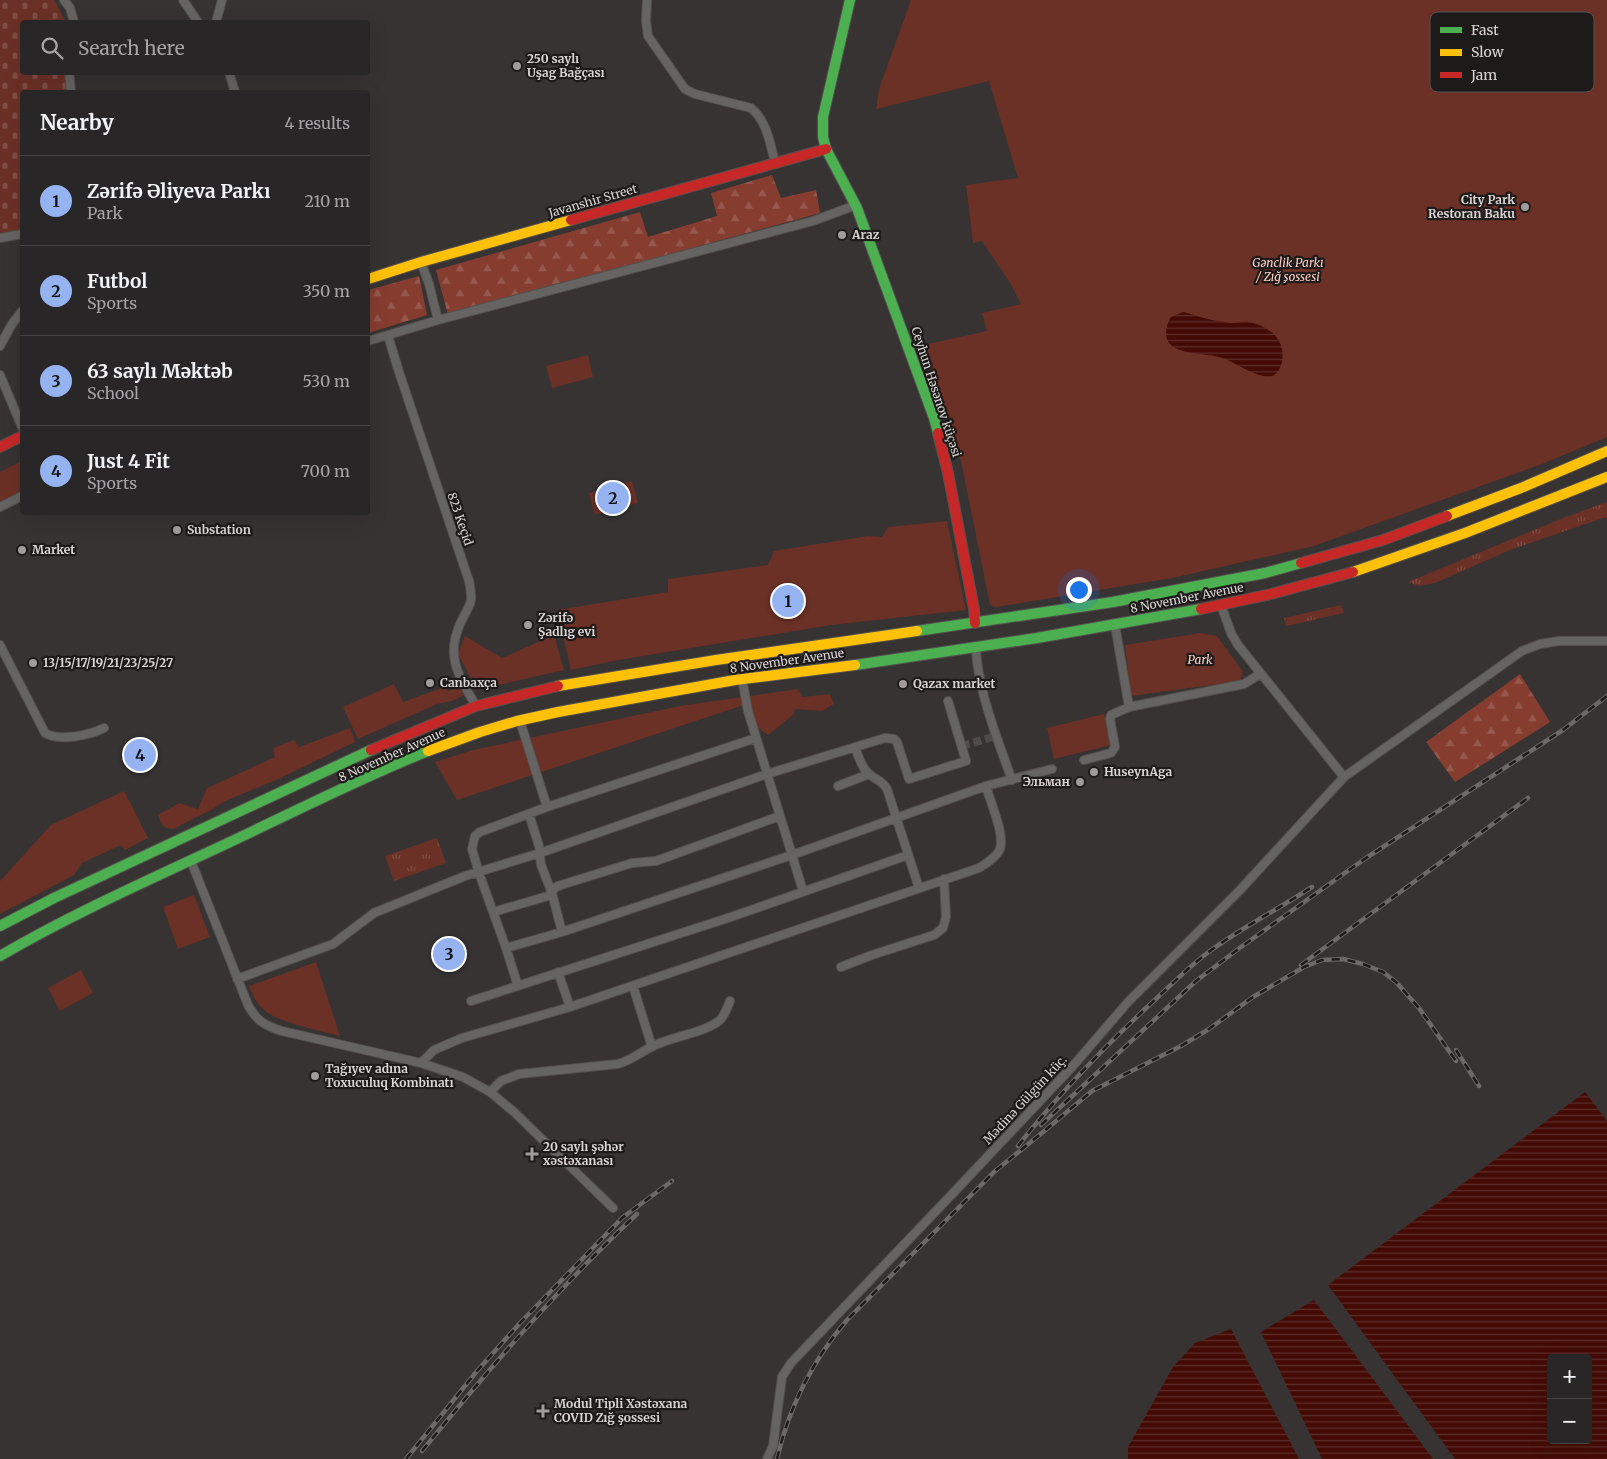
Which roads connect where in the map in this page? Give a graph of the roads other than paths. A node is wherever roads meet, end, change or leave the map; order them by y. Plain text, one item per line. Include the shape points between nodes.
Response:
1 (64, 0) edge
2 (183, 0) edge
3 (222, 0) edge
4 (648, 0) edge
5 (850, 0) edge
6 (73, 20) edge
7 (197, 20) edge
8 (217, 20) edge
9 (69, 75) edge
10 (230, 75) edge
11 (71, 90) edge
12 (234, 90) edge
13 (826, 149) junction
14 (775, 163) junction
15 (856, 205) junction
16 (20, 234) edge
17 (0, 238) edge
18 (421, 262) junction
19 (370, 278) edge
20 (20, 314) edge
21 (438, 320) junction
22 (388, 336) junction
23 (370, 341) edge
24 (0, 346) edge
25 (0, 375) edge
26 (20, 421) edge
27 (20, 437) edge
28 (0, 447) edge
29 (1607, 451) edge
30 (1607, 477) edge
31 (20, 497) edge
32 (0, 506) edge
33 (1221, 605) junction
34 (1115, 625) junction
35 (976, 635) junction
36 (1607, 640) edge
37 (0, 645) edge
38 (1260, 674) junction
39 (742, 679) junction
40 (948, 701) dead end
41 (476, 706) junction
42 (1128, 707) junction
43 (520, 721) junction
44 (104, 728) dead end
45 (756, 738) junction
46 (855, 747) junction
47 (1084, 760) dead end
48 (1052, 769) dead end
49 (767, 774) junction
50 (869, 774) junction
51 (1344, 778) junction
52 (1012, 780) junction
53 (838, 786) dead end
54 (986, 786) junction
55 (547, 808) junction
56 (529, 814) junction
57 (780, 816) junction
58 (897, 818) junction
59 (540, 854) junction
60 (792, 855) junction
61 (908, 855) junction
62 (191, 861) junction
63 (478, 872) junction
64 (944, 879) junction
65 (919, 888) junction
66 (803, 891) junction
67 (552, 893) junction
68 (493, 912) junction
69 (0, 926) edge
70 (562, 932) junction
71 (506, 948) junction
72 (0, 956) edge
73 (841, 967) dead end
74 (558, 972) junction
75 (238, 979) junction
76 (518, 986) junction
77 (632, 986) junction
78 (472, 1001) dead end
79 (730, 1001) dead end
80 (570, 1007) junction
81 (652, 1046) junction
82 (422, 1062) junction
83 (490, 1092) junction
84 (613, 1208) dead end
85 (767, 1459) edge

1 - 6 street
2 - 7 street
3 - 8 street
4 - 14 street via 648,36 686,89 751,108 763,121
5 - 13 main road via 822,127
9 - 11 street
10 - 12 street
13 - 14 main road, Javanshir Street
13 - 15 main road, Ceyhun Həsənov küçəsi
14 - 18 main road, Javanshir Street
15 - 21 street via 813,221
15 - 35 main road, Ceyhun Həsənov küçəsi via 940,440 954,499
16 - 17 street
18 - 19 main road, Javanshir Street
18 - 21 street
20 - 24 street
21 - 22 street
22 - 23 street
22 - 41 street, 823 Keçid via 470,581 471,604 459,627 453,653 458,674
25 - 26 street
27 - 28 main road
29 - 35 main road, 8 November Avenue via 1384,540 1217,584 1113,602
30 - 33 main road, 8 November Avenue via 1390,561
31 - 32 street
33 - 34 main road, 8 November Avenue
33 - 38 street via 1231,633
34 - 35 main road, 8 November Avenue
34 - 42 street
35 - 39 main road, 8 November Avenue
35 - 41 main road, 8 November Avenue via 716,660 600,679
35 - 52 street via 980,680
36 - 51 street, Mədinə Gülgün küç. via 1559,641 1522,651
37 - 44 street via 45,733 55,737 87,736
38 - 42 street via 1244,684
38 - 51 street
39 - 43 main road, 8 November Avenue
39 - 45 street
40 - 46 street via 966,760 909,779 894,739 885,738
41 - 69 main road, 8 November Avenue via 386,743
42 - 47 street via 1111,715 1114,750
43 - 55 street
43 - 62 main road, 8 November Avenue via 443,745
45 - 49 street
45 - 55 street
46 - 49 street
46 - 50 street
48 - 52 street
49 - 57 street
49 - 59 street
50 - 53 street
50 - 58 street via 883,782
51 - 85 street, Mədinə Gülgün küç. via 1240,890 1128,1002 970,1176 791,1363 782,1377 773,1446
52 - 54 street
54 - 58 street
54 - 64 street via 1000,832 1000,848 984,865
55 - 56 street
56 - 59 street
56 - 63 street via 475,836 472,849
57 - 60 street
57 - 67 street via 656,861 632,863 561,885
58 - 60 street
58 - 61 street
59 - 63 street
59 - 67 street
60 - 66 street
60 - 70 street
61 - 65 street
61 - 66 street
62 - 72 main road, 8 November Avenue via 64,921
62 - 75 street
63 - 68 street
63 - 75 street via 374,913 333,944
64 - 65 street
64 - 73 street via 946,917 939,932
65 - 77 street
66 - 74 street
67 - 68 street
67 - 70 street
68 - 71 street
70 - 71 street
71 - 76 street
74 - 76 street
74 - 80 street
75 - 82 street via 252,1014 271,1028
76 - 78 street
77 - 80 street
77 - 81 street
79 - 81 street via 719,1021
80 - 82 street via 462,1038 434,1050
81 - 83 street via 632,1060 618,1064 518,1074 501,1081
82 - 83 street via 463,1077
83 - 84 street

